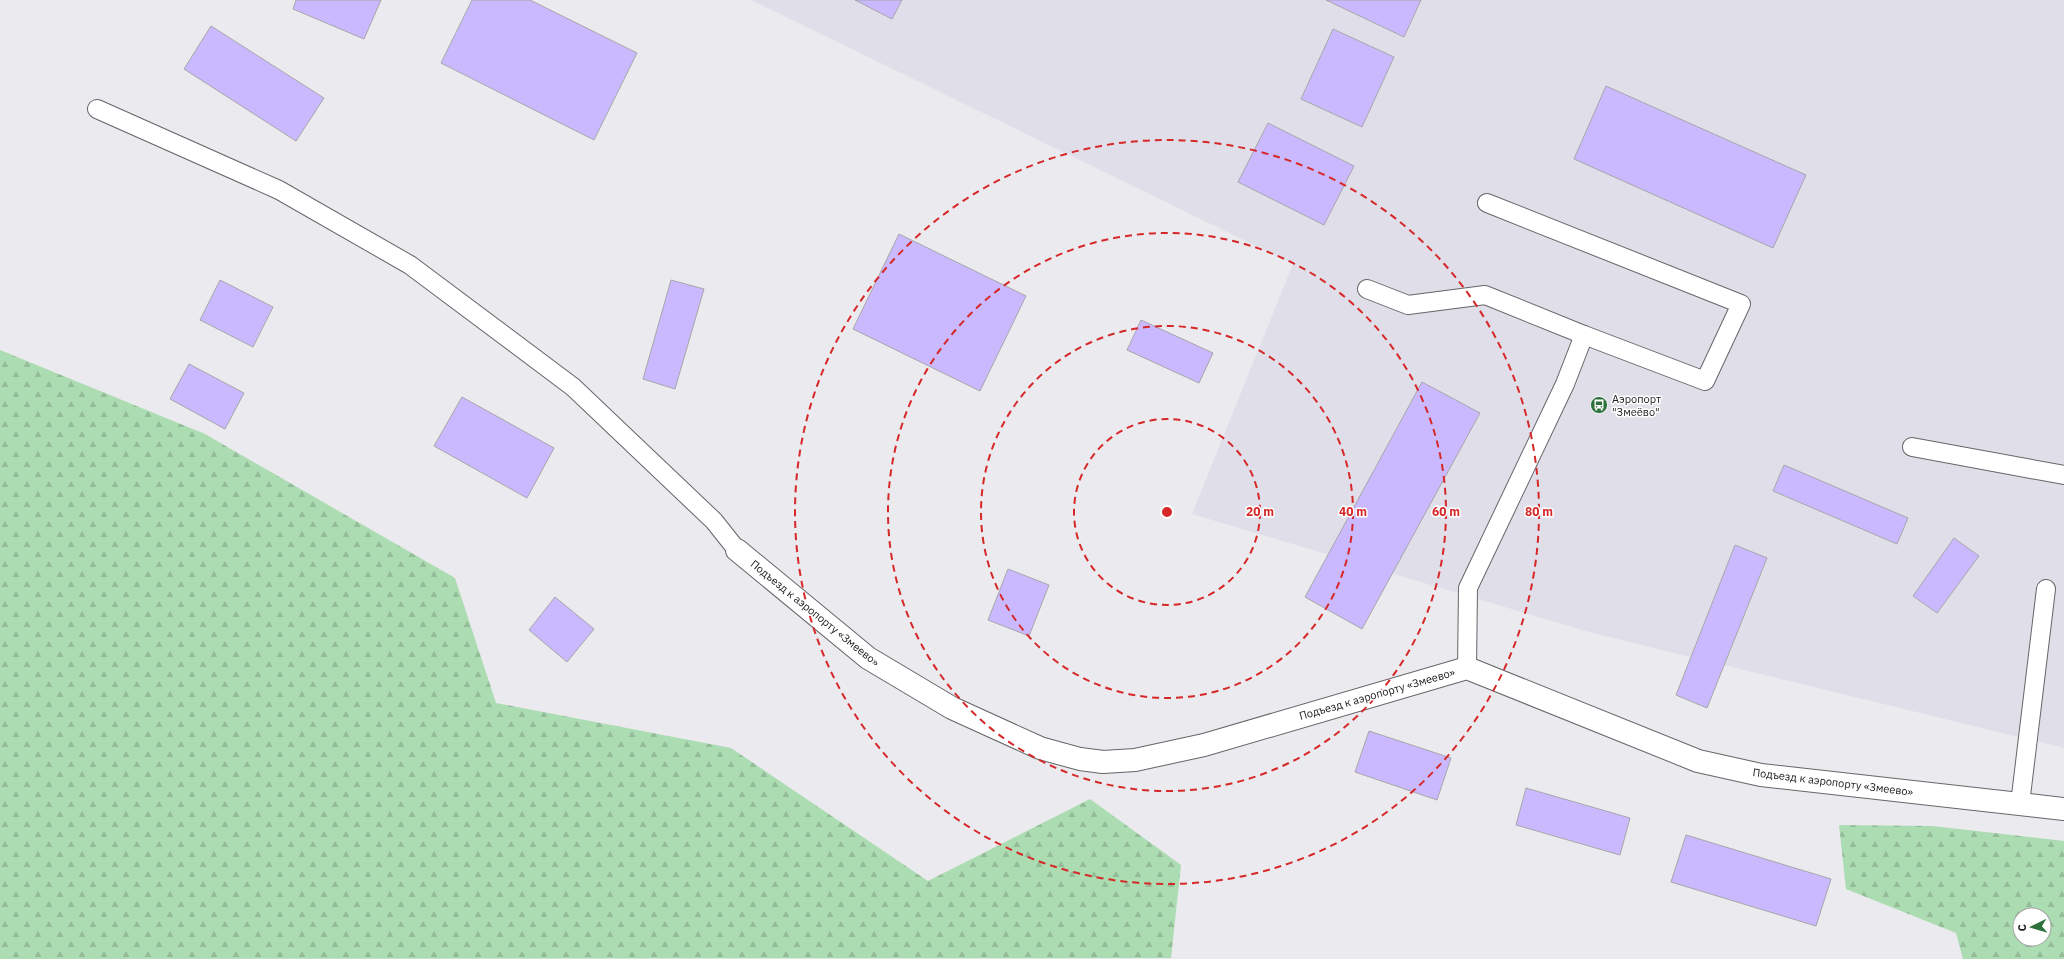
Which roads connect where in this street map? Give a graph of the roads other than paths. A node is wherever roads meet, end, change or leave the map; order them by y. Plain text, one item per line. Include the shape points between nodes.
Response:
1 (97, 108) dead end
2 (1487, 202) dead end
3 (1367, 289) dead end
4 (1584, 336) junction
5 (1912, 447) dead end
6 (2064, 475) edge
7 (737, 550) joint
8 (2046, 589) dead end
9 (1467, 668) junction
10 (2020, 804) junction
11 (2064, 809) edge

1 - 7 lane via 279,190 410,265 573,387 714,522
2 - 4 lane via 1741,304 1705,381
3 - 4 lane via 1408,304 1485,295
4 - 9 lane via 1565,384 1468,588
5 - 6 lane
7 - 9 street, Подъезд к аэропорту «Змеево» via 868,658 952,708 1040,748 1080,759 1103,762 1135,760 1204,745
8 - 10 lane
9 - 10 street, Подъезд к аэропорту «Змеево» via 1698,761 1761,775
10 - 11 street, Подъезд к аэропорту «Змеево»

